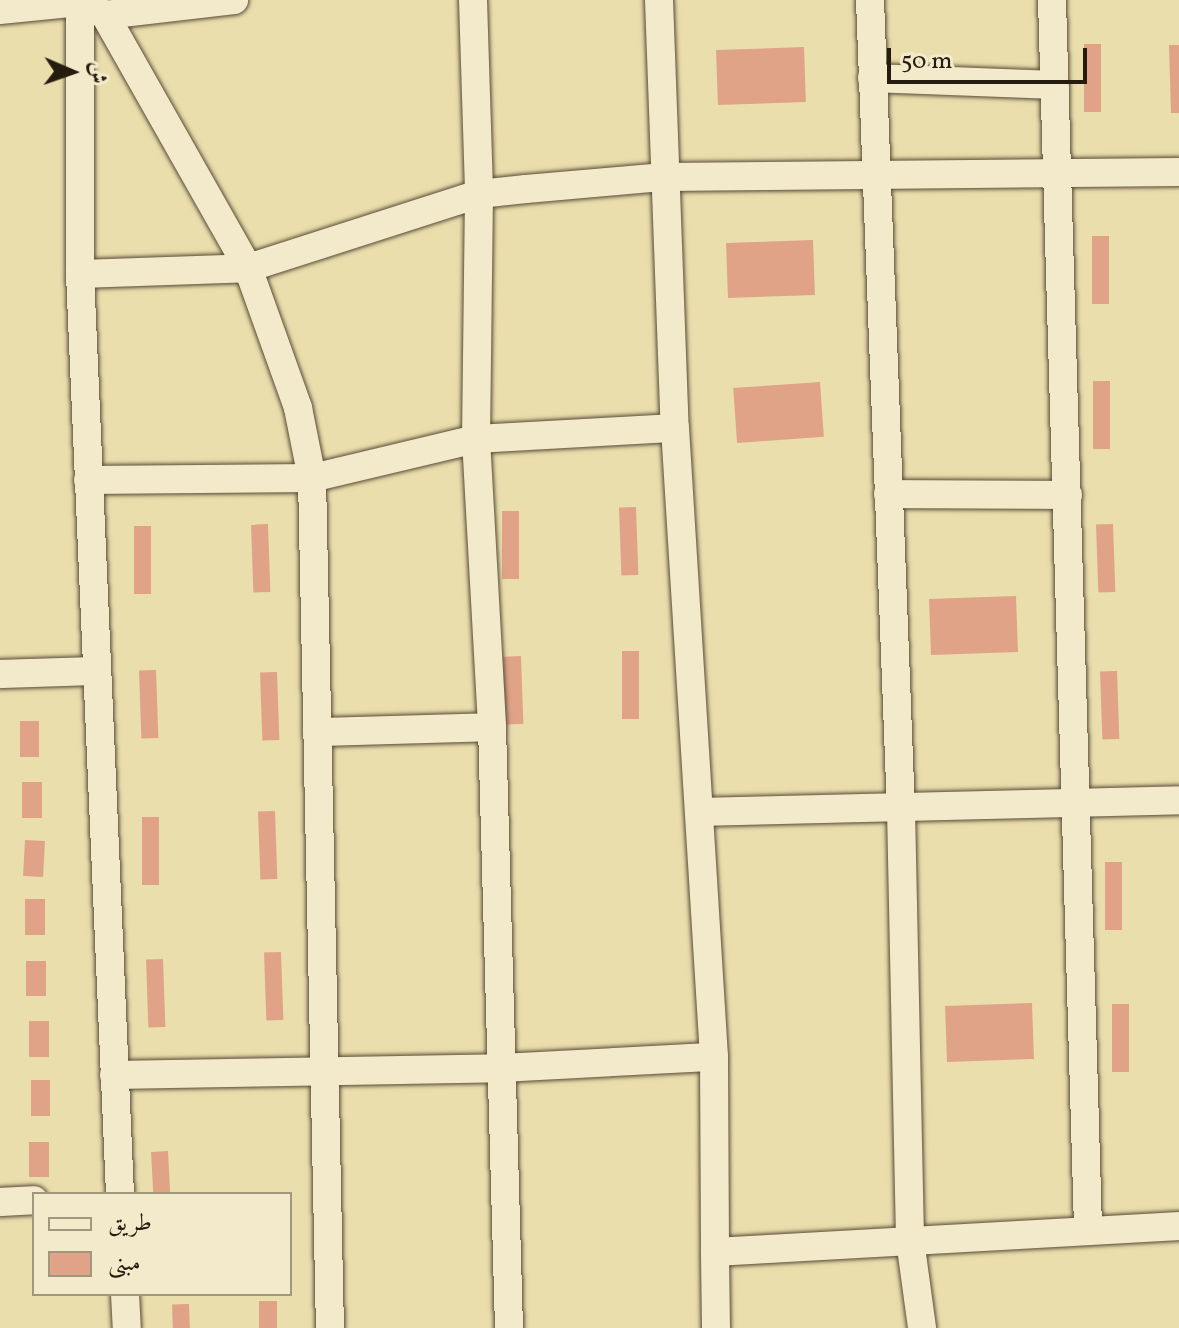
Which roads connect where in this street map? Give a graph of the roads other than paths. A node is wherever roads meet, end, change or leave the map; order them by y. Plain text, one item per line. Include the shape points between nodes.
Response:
1 (234, 0) edge
2 (473, 0) edge
3 (659, 0) edge
4 (870, 0) edge
5 (1052, 0) edge
6 (88, 6) edge
7 (0, 10) edge
8 (872, 78) junction
9 (1055, 85) junction
10 (1179, 172) edge
11 (1057, 174) junction
12 (664, 177) junction
13 (875, 177) junction
14 (479, 194) junction
15 (248, 268) junction
16 (80, 274) junction
17 (675, 428) junction
18 (476, 439) junction
19 (312, 478) junction
20 (88, 480) junction
21 (888, 494) junction
22 (1068, 495) junction
23 (96, 671) junction
24 (0, 674) edge
25 (492, 727) junction
26 (317, 732) junction
27 (1179, 800) edge
28 (1078, 803) junction
29 (901, 809) junction
30 (702, 812) junction
31 (714, 1057) junction
32 (501, 1068) junction
33 (327, 1072) junction
34 (114, 1075) junction
35 (120, 1192) edge
36 (32, 1200) edge
37 (0, 1202) edge
38 (1179, 1226) edge
39 (1088, 1229) junction
40 (910, 1240) junction
41 (715, 1252) junction
42 (125, 1296) edge
43 (127, 1328) edge
44 (330, 1328) edge
45 (509, 1328) edge
46 (716, 1328) edge
47 (922, 1328) edge

1 - 6 street
2 - 14 street
3 - 12 street
4 - 8 street
5 - 9 street
6 - 7 street
6 - 15 street
6 - 16 street
8 - 9 street
8 - 13 street
9 - 11 street
10 - 11 street
11 - 13 street
11 - 22 street
12 - 13 street
12 - 14 street
12 - 17 street
13 - 21 street
14 - 15 street
14 - 18 street
15 - 16 street
15 - 19 street via 298,408
16 - 20 street
17 - 18 street
17 - 30 street
18 - 19 street
18 - 25 street
19 - 20 street
19 - 26 street
20 - 23 street
21 - 22 street
21 - 29 street
22 - 28 street
23 - 24 street
23 - 34 street
25 - 26 street
25 - 32 street
26 - 33 street
27 - 28 street
28 - 29 street
28 - 39 street
29 - 30 street
29 - 40 street
30 - 31 street
31 - 32 street
31 - 41 street
32 - 33 street
32 - 45 street
33 - 34 street
33 - 44 street
34 - 35 street
36 - 37 street
38 - 39 street
39 - 40 street
40 - 41 street
40 - 47 street
41 - 46 street
42 - 43 street

